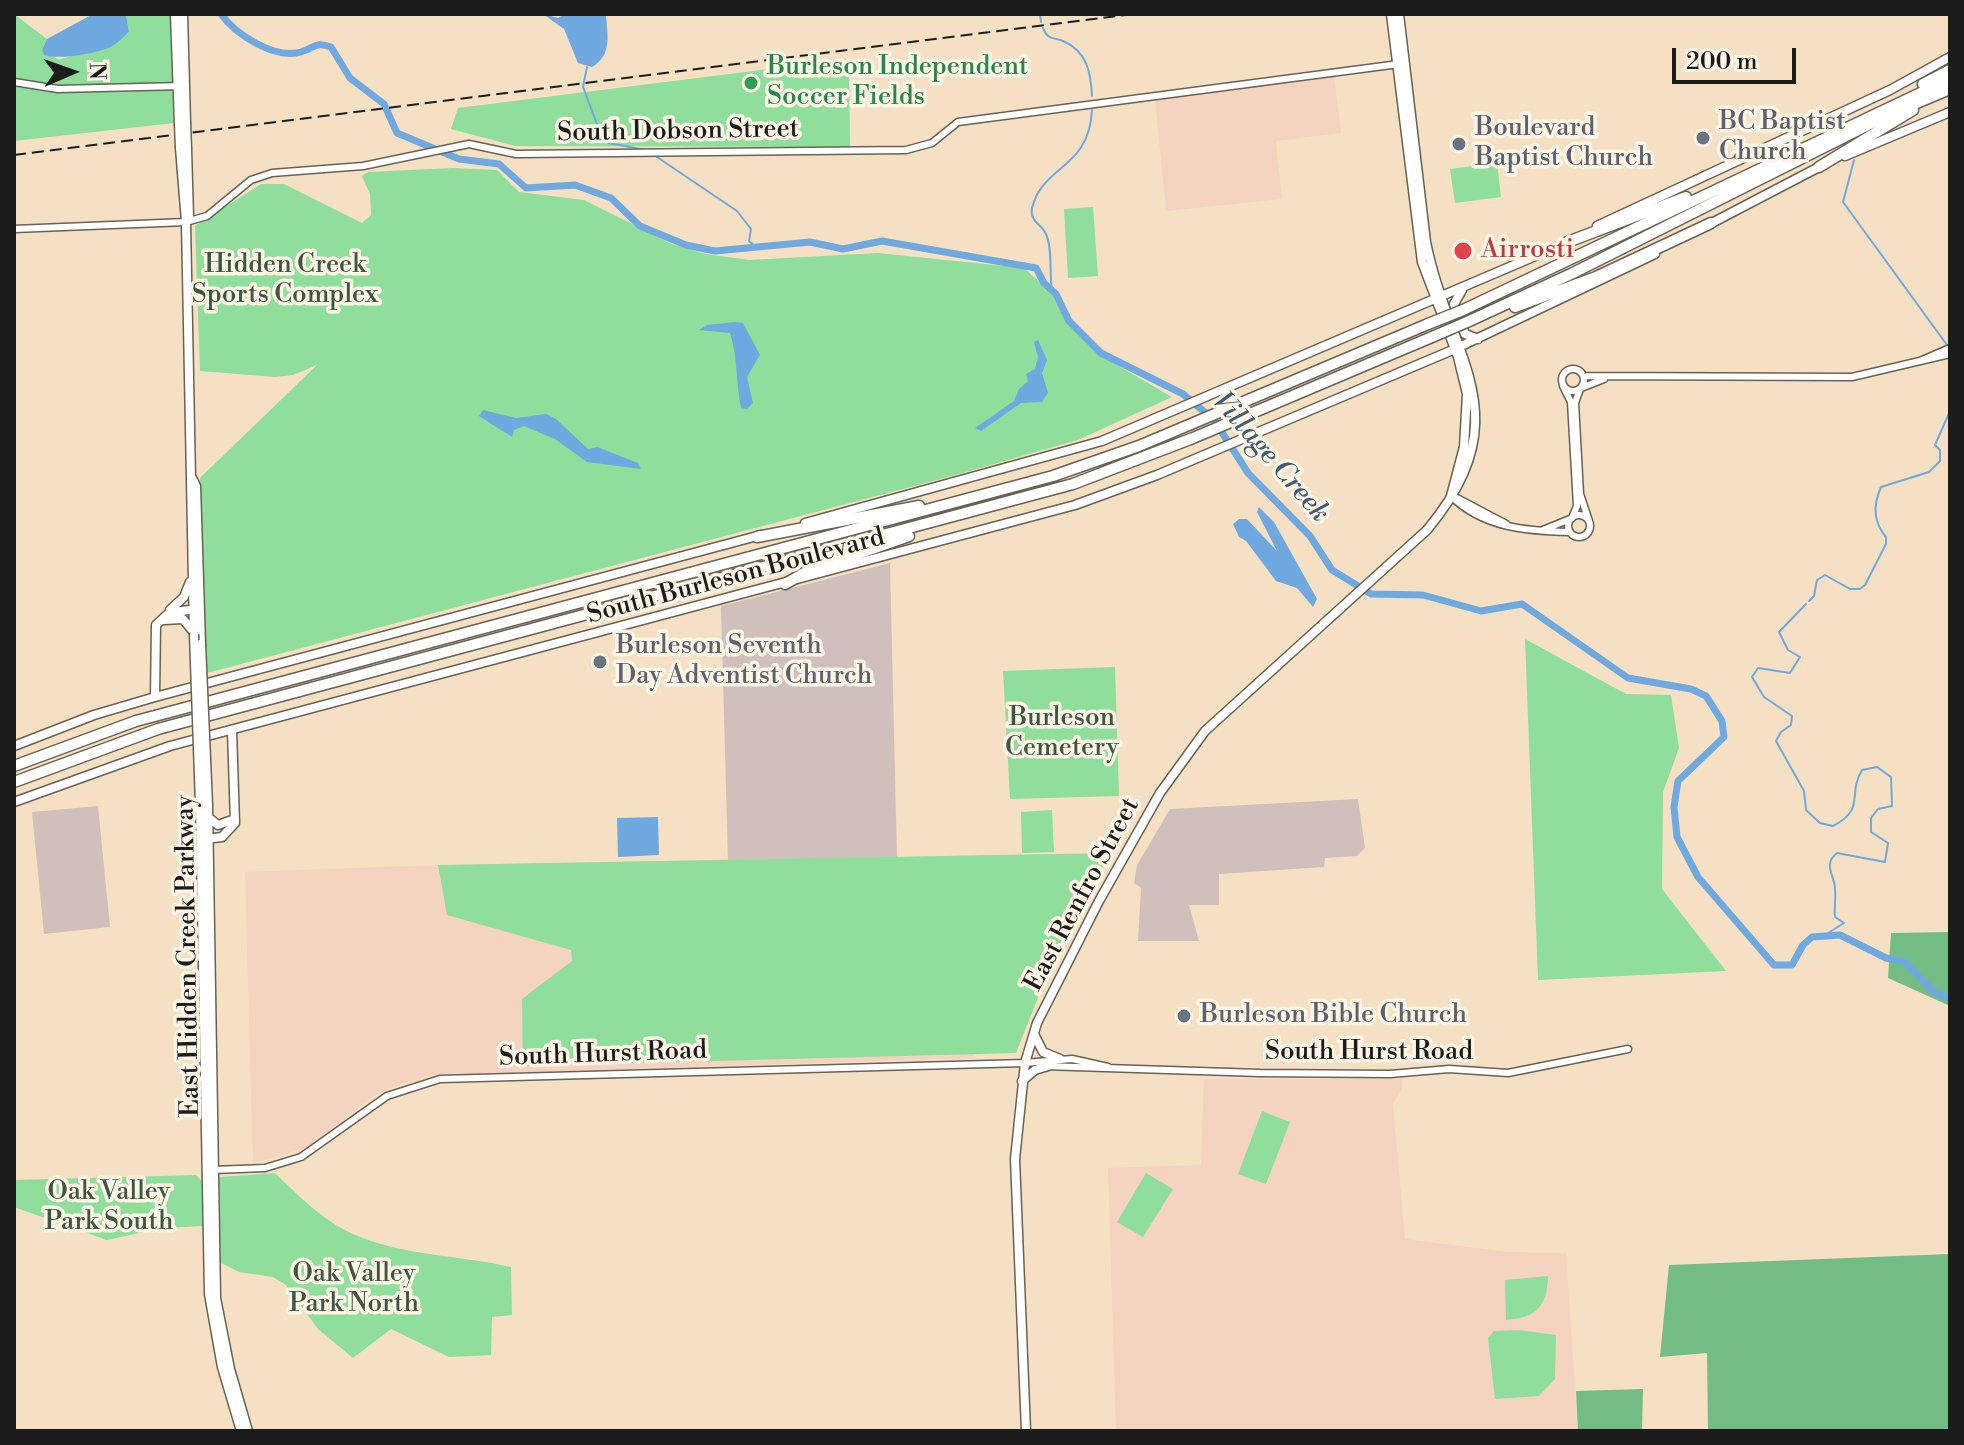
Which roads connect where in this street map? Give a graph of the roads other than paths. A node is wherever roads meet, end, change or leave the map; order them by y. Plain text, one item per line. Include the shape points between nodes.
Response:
1 (175, 14) edge
2 (183, 14) edge
3 (1391, 14) edge
4 (1399, 14) edge
5 (1950, 57) edge
6 (1401, 64) junction
7 (1950, 70) edge
8 (1950, 79) edge
9 (14, 82) edge
10 (181, 86) junction
11 (1950, 91) edge
12 (1950, 112) edge
13 (1847, 126) junction
14 (1772, 161) junction
15 (1819, 167) junction
16 (186, 222) junction
17 (1711, 223) junction
18 (14, 229) edge
19 (1565, 243) junction
20 (1465, 287) junction
21 (1438, 299) junction
22 (1467, 322) junction
23 (1478, 339) junction
24 (1458, 348) junction
25 (1950, 351) edge
26 (1584, 376) junction
27 (1606, 379) junction
28 (1563, 386) junction
29 (1581, 389) junction
30 (1467, 394) junction
31 (1475, 430) junction
32 (192, 478) junction
33 (1451, 496) junction
34 (980, 497) junction
35 (980, 511) junction
36 (1571, 518) junction
37 (1589, 521) junction
38 (1532, 532) junction
39 (1569, 532) junction
40 (757, 537) junction
41 (191, 566) junction
42 (785, 584) junction
43 (196, 609) junction
44 (163, 616) junction
45 (156, 625) junction
46 (197, 634) junction
47 (155, 697) junction
48 (232, 730) junction
49 (14, 746) edge
50 (14, 766) edge
51 (14, 782) edge
52 (14, 802) edge
53 (204, 804) junction
54 (208, 816) junction
55 (235, 820) junction
56 (204, 837) junction
57 (222, 837) junction
58 (208, 892) junction
59 (1034, 1034) junction
60 (1628, 1049) dead end
61 (1060, 1059) junction
62 (1025, 1063) junction
63 (1048, 1066) junction
64 (1108, 1067) junction
65 (1021, 1082) junction
66 (209, 1170) junction
67 (241, 1431) edge
68 (248, 1431) edge
69 (1026, 1431) edge

1 - 10 main road
2 - 10 main road
3 - 6 main road
4 - 6 main road
5 - 19 main road, South Burleson Boulevard
6 - 16 street, South Dobson Street via 958,122 932,143 906,150 516,154 483,146 446,148 363,166 272,173 251,180 207,216
6 - 21 main road via 1422,262
7 - 13 highway
8 - 13 highway
9 - 10 street via 58,89
10 - 16 main road, East Hidden Creek Parkway, bridge
11 - 15 highway
11 - 22 highway via 1886,116
12 - 15 main road, South Burleson Boulevard
13 - 14 highway
14 - 19 highway
14 - 34 highway, bridge via 1463,310 1080,468
15 - 17 main road, South Burleson Boulevard
16 - 18 street, South Dobson Street
16 - 32 main road, East Hidden Creek Parkway
17 - 22 highway via 1575,286
17 - 23 main road, South Burleson Boulevard via 1616,275
19 - 20 main road, South Burleson Boulevard
20 - 21 main road, South Burleson Boulevard
20 - 23 main road via 1454,304 1465,334
21 - 24 main road
21 - 40 main road, South Burleson Boulevard via 1058,456
22 - 35 highway, bridge via 1193,438 1073,484
23 - 24 main road, South Burleson Boulevard
24 - 30 main road, East Renfro Street
24 - 31 main road, East Renfro Street via 1474,399
24 - 42 main road, South Burleson Boulevard via 1062,509
25 - 27 street via 1879,373 1829,378
26 - 27 street
26 - 28 street via 1568,370
26 - 29 street
27 - 29 street
28 - 29 street via 1572,392
28 - 36 street via 1571,402 1577,506
29 - 37 street via 1575,403 1580,494
30 - 31 main road
30 - 33 main road, East Renfro Street via 1464,447
31 - 33 main road, East Renfro Street via 1460,486
32 - 41 main road, East Hidden Creek Parkway
32 - 43 main road, East Hidden Creek Parkway
33 - 38 street via 1460,505
33 - 59 main road, East Renfro Street via 1427,530 1382,573 1205,731 1099,901
34 - 40 highway
34 - 50 highway via 136,721
35 - 42 highway
35 - 51 highway via 158,729
36 - 37 street via 1581,515
36 - 38 street
36 - 39 street
37 - 39 street via 1587,535 1579,538
38 - 39 street
40 - 47 main road, South Burleson Boulevard
41 - 43 main road, East Hidden Creek Parkway
41 - 44 main road via 187,592
42 - 48 main road, South Burleson Boulevard
43 - 44 main road
43 - 46 main road, East Hidden Creek Parkway
44 - 45 main road
45 - 46 main road via 177,618
45 - 47 main road
46 - 53 main road, East Hidden Creek Parkway, bridge
47 - 49 main road, South Burleson Boulevard
48 - 52 main road, South Burleson Boulevard via 118,762
48 - 55 main road
53 - 54 main road, East Hidden Creek Parkway
53 - 56 main road, East Hidden Creek Parkway
54 - 55 main road via 218,825
54 - 56 main road, East Hidden Creek Parkway
55 - 56 main road
55 - 57 main road
56 - 57 main road
56 - 58 main road, East Hidden Creek Parkway
56 - 66 main road, East Hidden Creek Parkway
57 - 58 main road via 212,852
58 - 66 main road, East Hidden Creek Parkway
59 - 61 main road via 1043,1052
59 - 62 main road, East Renfro Street
60 - 64 street, South Hurst Road via 1508,1073
61 - 62 street, South Hurst Road
61 - 64 street, South Hurst Road
62 - 63 street, South Hurst Road
62 - 65 main road, East Renfro Street
62 - 66 street, South Hurst Road via 440,1079 377,1102 301,1157 265,1168
63 - 64 street, South Hurst Road
63 - 65 main road
65 - 69 main road, East Renfro Street via 1015,1159
66 - 67 main road, East Hidden Creek Parkway via 212,1319
66 - 68 main road, East Hidden Creek Parkway via 219,1323

